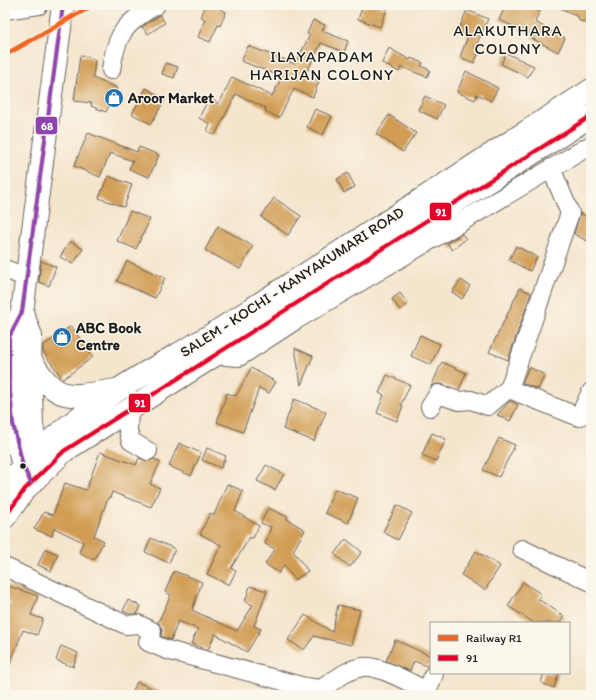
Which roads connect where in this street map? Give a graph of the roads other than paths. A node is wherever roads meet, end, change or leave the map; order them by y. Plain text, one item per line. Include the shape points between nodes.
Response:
1 (39, 5) edge
2 (63, 5) edge
3 (156, 5) edge
4 (5, 10) edge
5 (111, 70) dead end
6 (591, 90) edge
7 (591, 116) edge
8 (591, 145) edge
9 (551, 168) junction
10 (5, 269) edge
11 (27, 278) junction
12 (22, 312) junction
13 (213, 355) junction
14 (30, 359) junction
15 (7, 387) edge
16 (509, 388) junction
17 (118, 390) junction
18 (591, 392) edge
19 (430, 407) dead end
20 (129, 409) junction
21 (9, 434) edge
22 (148, 451) dead end
23 (34, 468) junction
24 (5, 487) edge
25 (5, 518) edge
26 (522, 549) dead end
27 (5, 567) edge
28 (591, 582) edge
29 (434, 674) edge

1 - 4 street
2 - 11 main road
3 - 5 street via 142,13 122,31 114,49
6 - 17 main road, SALEM - KOCHI - KANYAKUMARI ROAD via 207,338
7 - 13 main road, SALEM - KOCHI - KANYAKUMARI ROAD
8 - 9 street
9 - 13 street via 239,357
9 - 16 street via 570,213
10 - 11 street
11 - 12 main road
12 - 14 main road via 31,336
12 - 15 main road via 9,337
13 - 20 main road, SALEM - KOCHI - KANYAKUMARI ROAD
14 - 17 main road via 46,384 62,393 80,396
14 - 23 main road
15 - 21 main road
16 - 18 street via 579,417
16 - 19 street via 488,406 438,394
17 - 23 main road, SALEM - KOCHI - KANYAKUMARI ROAD via 69,426
20 - 22 street via 128,430 131,441
20 - 23 main road, SALEM - KOCHI - KANYAKUMARI ROAD
21 - 23 main road
23 - 24 main road, SALEM - KOCHI - KANYAKUMARI ROAD
23 - 25 main road, SALEM - KOCHI - KANYAKUMARI ROAD
26 - 28 street
27 - 29 street via 126,625 138,624 152,631 148,642 167,650 305,687 322,689 340,676 363,667 375,668 427,691

